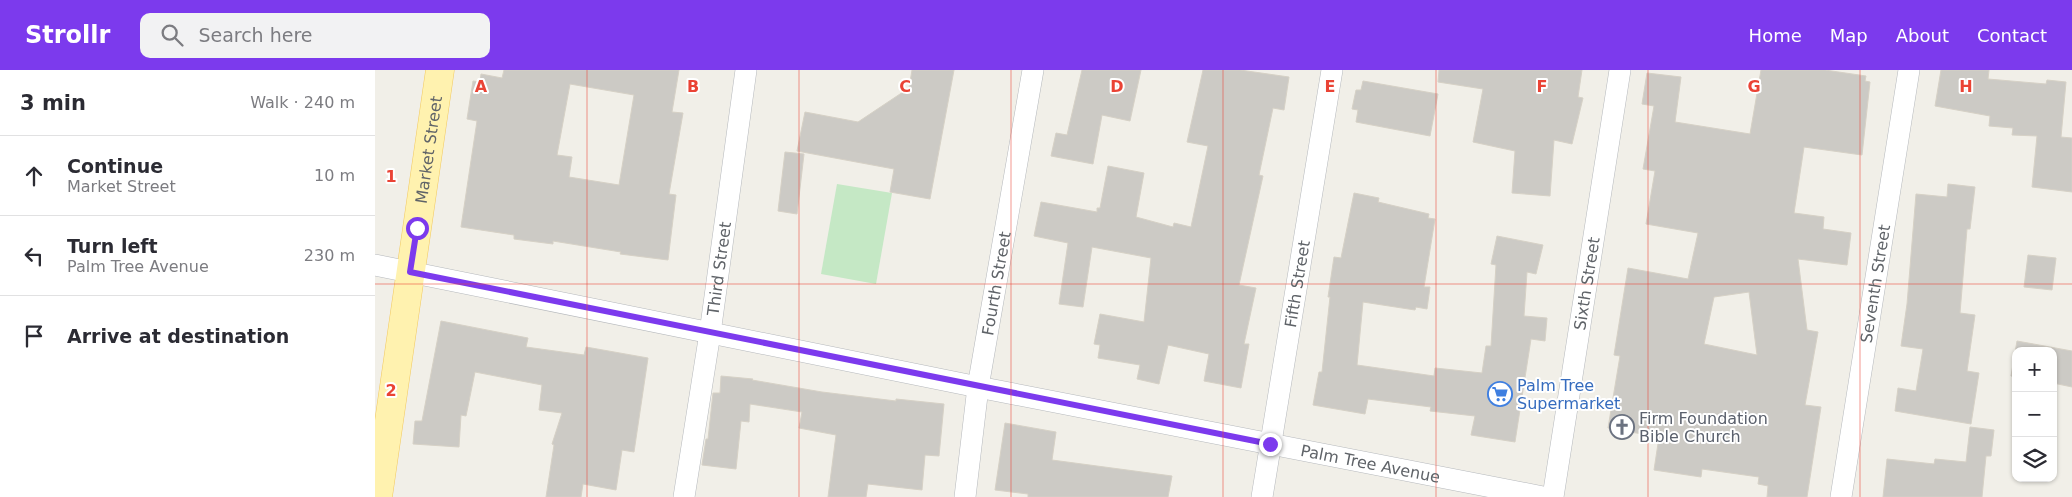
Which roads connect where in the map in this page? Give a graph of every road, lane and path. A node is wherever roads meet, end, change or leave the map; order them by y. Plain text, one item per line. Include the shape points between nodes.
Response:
1 (440, 70) edge
2 (746, 70) edge
3 (1033, 70) edge
4 (1332, 70) edge
5 (1620, 70) edge
6 (1909, 70) edge
7 (375, 265) edge
8 (410, 272) junction
9 (710, 333) junction
10 (978, 386) junction
11 (1270, 444) junction
12 (379, 497) edge
13 (683, 497) edge
14 (965, 497) edge
15 (1262, 497) edge
16 (1543, 497) edge
17 (1553, 497) edge
18 (1841, 497) edge

1 - 8 main road, Market Street
2 - 9 street, Third Street
3 - 10 street, Fourth Street
4 - 11 street, Fifth Street
5 - 17 street, Sixth Street
6 - 18 street, Seventh Street
7 - 8 street, Palm Tree Avenue
8 - 9 street, Palm Tree Avenue
8 - 12 main road, Market Street
9 - 10 street, Palm Tree Avenue
9 - 13 street, Third Street
10 - 11 street, Palm Tree Avenue
10 - 14 street, Fourth Street
11 - 15 street, Fifth Street
11 - 16 street, Palm Tree Avenue

